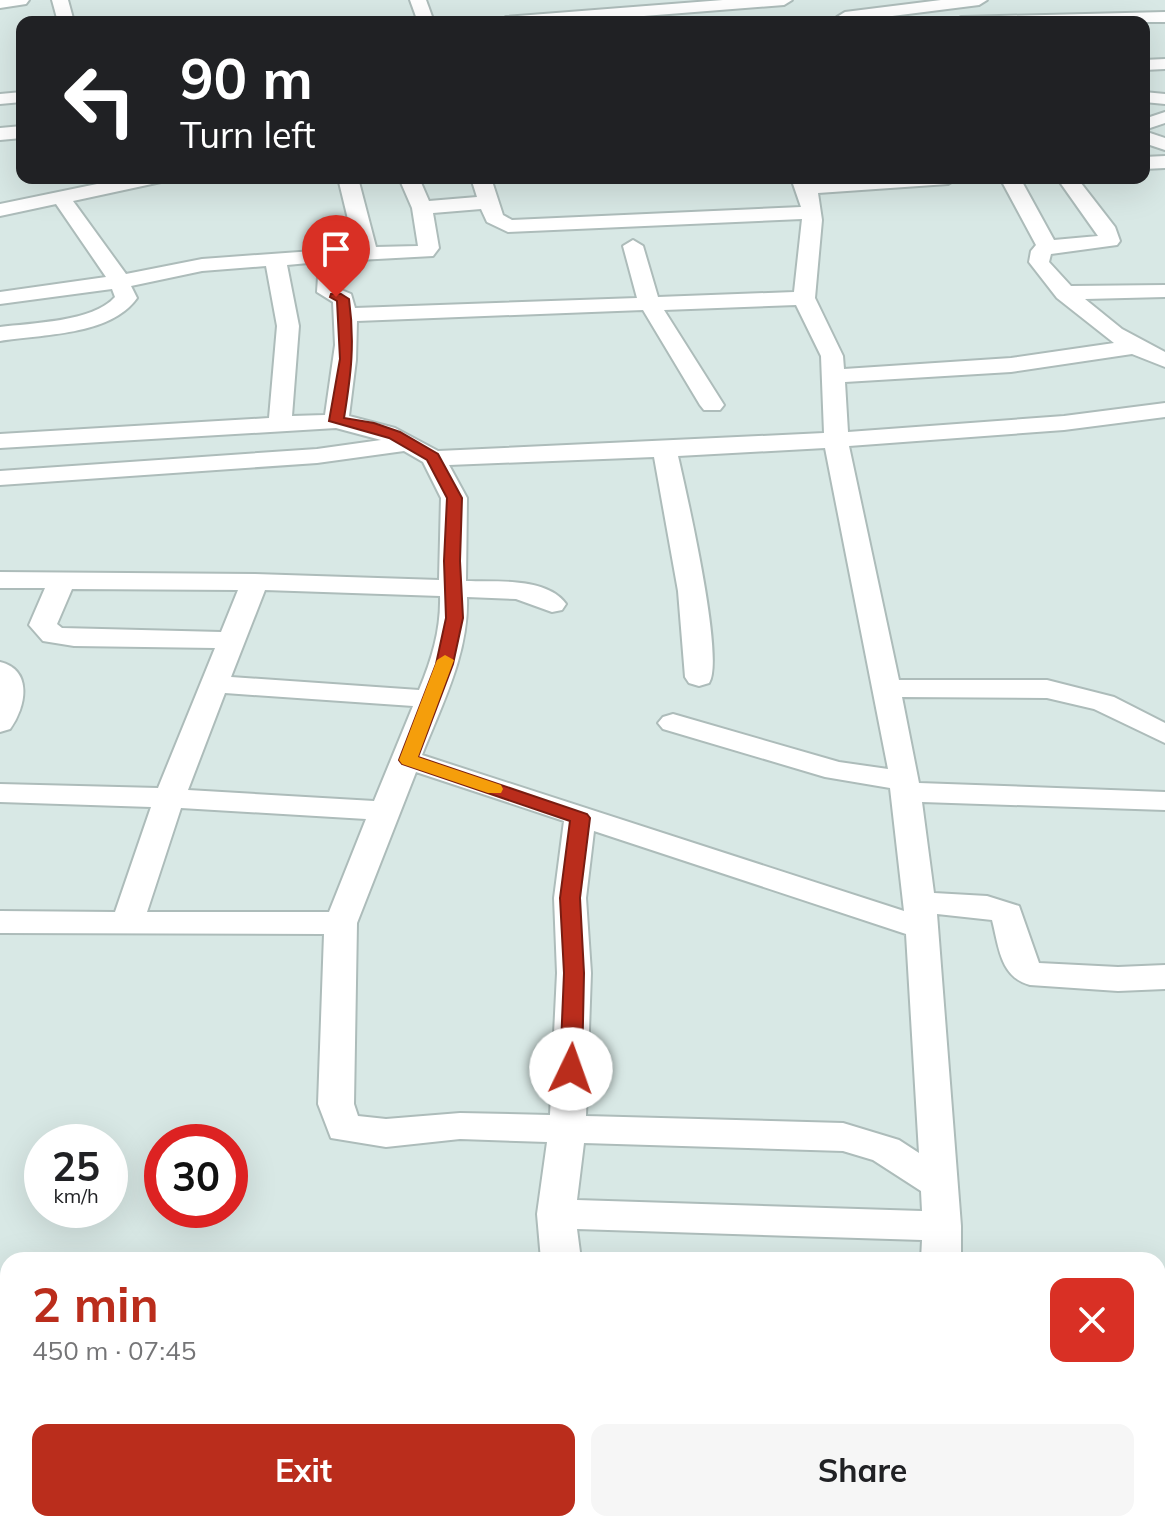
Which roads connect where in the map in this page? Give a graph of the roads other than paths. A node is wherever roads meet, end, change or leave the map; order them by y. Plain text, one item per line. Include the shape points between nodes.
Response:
1 (19, 0) edge
2 (784, 0) edge
3 (979, 0) edge
4 (988, 0) edge
5 (0, 2) edge
6 (616, 16) edge
7 (844, 16) edge
8 (1003, 16) edge
9 (111, 184) edge
10 (350, 184) edge
11 (412, 184) edge
12 (483, 184) edge
13 (805, 184) edge
14 (1013, 184) edge
15 (1072, 184) edge
16 (61, 198) junction
17 (490, 202) junction
18 (422, 208) junction
19 (0, 210) edge
20 (811, 213) junction
21 (633, 246) dead end
22 (1047, 247) junction
23 (367, 254) junction
24 (330, 255) junction
25 (275, 258) junction
26 (119, 282) junction
27 (1165, 291) edge
28 (1065, 293) junction
29 (0, 298) edge
30 (804, 298) junction
31 (649, 303) junction
32 (347, 315) junction
33 (0, 334) edge
34 (1136, 347) junction
35 (1165, 360) edge
36 (834, 376) junction
37 (712, 405) dead end
38 (1165, 410) edge
39 (336, 421) junction
40 (280, 424) junction
41 (836, 440) junction
42 (0, 441) edge
43 (421, 450) junction
44 (665, 450) junction
45 (0, 478) edge
46 (0, 580) edge
47 (62, 580) junction
48 (255, 582) junction
49 (453, 590) junction
50 (552, 604) dead end
51 (231, 640) junction
52 (0, 670) edge
53 (699, 677) dead end
54 (212, 684) junction
55 (887, 688) junction
56 (431, 699) junction
57 (1165, 704) edge
58 (0, 723) edge
59 (673, 723) dead end
60 (1154, 730) edge
61 (408, 760) junction
62 (904, 786) junction
63 (0, 793) edge
64 (169, 798) junction
65 (1165, 801) edge
66 (385, 811) junction
67 (580, 818) junction
68 (920, 915) junction
69 (0, 922) edge
70 (127, 923) junction
71 (341, 923) junction
72 (1165, 977) edge
73 (567, 1131) junction
74 (938, 1184) junction
75 (556, 1214) junction
76 (941, 1243) edge
77 (560, 1252) edge

1 - 5 main road
2 - 6 street
3 - 7 street
4 - 8 street
9 - 16 street
10 - 23 street
11 - 18 street
12 - 17 street
13 - 20 street
14 - 22 street
15 - 22 street via 1110,241
16 - 19 street
16 - 26 street
17 - 18 street
17 - 20 street via 494,218 508,226
18 - 23 street via 429,250
20 - 30 street
21 - 31 street
22 - 28 street via 1039,262
23 - 24 street
24 - 25 street
24 - 32 street via 328,292 343,299
25 - 26 street via 202,265
25 - 40 street via 288,326
26 - 29 street
26 - 33 street via 126,298 123,305 103,315
27 - 28 street
28 - 34 street
30 - 31 street
30 - 36 street via 832,356
31 - 32 street
31 - 37 street
32 - 39 street via 347,359
34 - 35 street
34 - 36 street via 1011,365
36 - 41 street
38 - 41 street
39 - 40 street
39 - 43 street via 369,426
40 - 42 street
41 - 44 street
41 - 55 street
43 - 44 street
43 - 45 street
43 - 49 street via 454,498
44 - 53 street via 690,573
46 - 47 street
47 - 48 street
47 - 51 street via 43,625 53,635
48 - 49 street
48 - 51 street
49 - 50 street via 516,591
49 - 56 street via 454,618
51 - 54 street
52 - 58 street via 9,679 10,695
54 - 56 street
54 - 64 street
55 - 60 street via 1047,689 1104,703
55 - 62 street
56 - 61 street
57 - 60 street
59 - 62 street
61 - 66 street
61 - 67 street
62 - 65 street
62 - 68 street
63 - 64 street
64 - 66 street
64 - 70 street
66 - 71 street
67 - 68 street
67 - 73 street via 570,898 574,973
68 - 72 street via 987,907 1007,914 1020,964 1030,974
68 - 74 street
69 - 70 street
70 - 71 street
71 - 73 street via 336,1104 344,1128 386,1133 460,1126
73 - 74 street via 843,1137 895,1154
73 - 75 street
74 - 76 street
75 - 76 street
75 - 77 street

